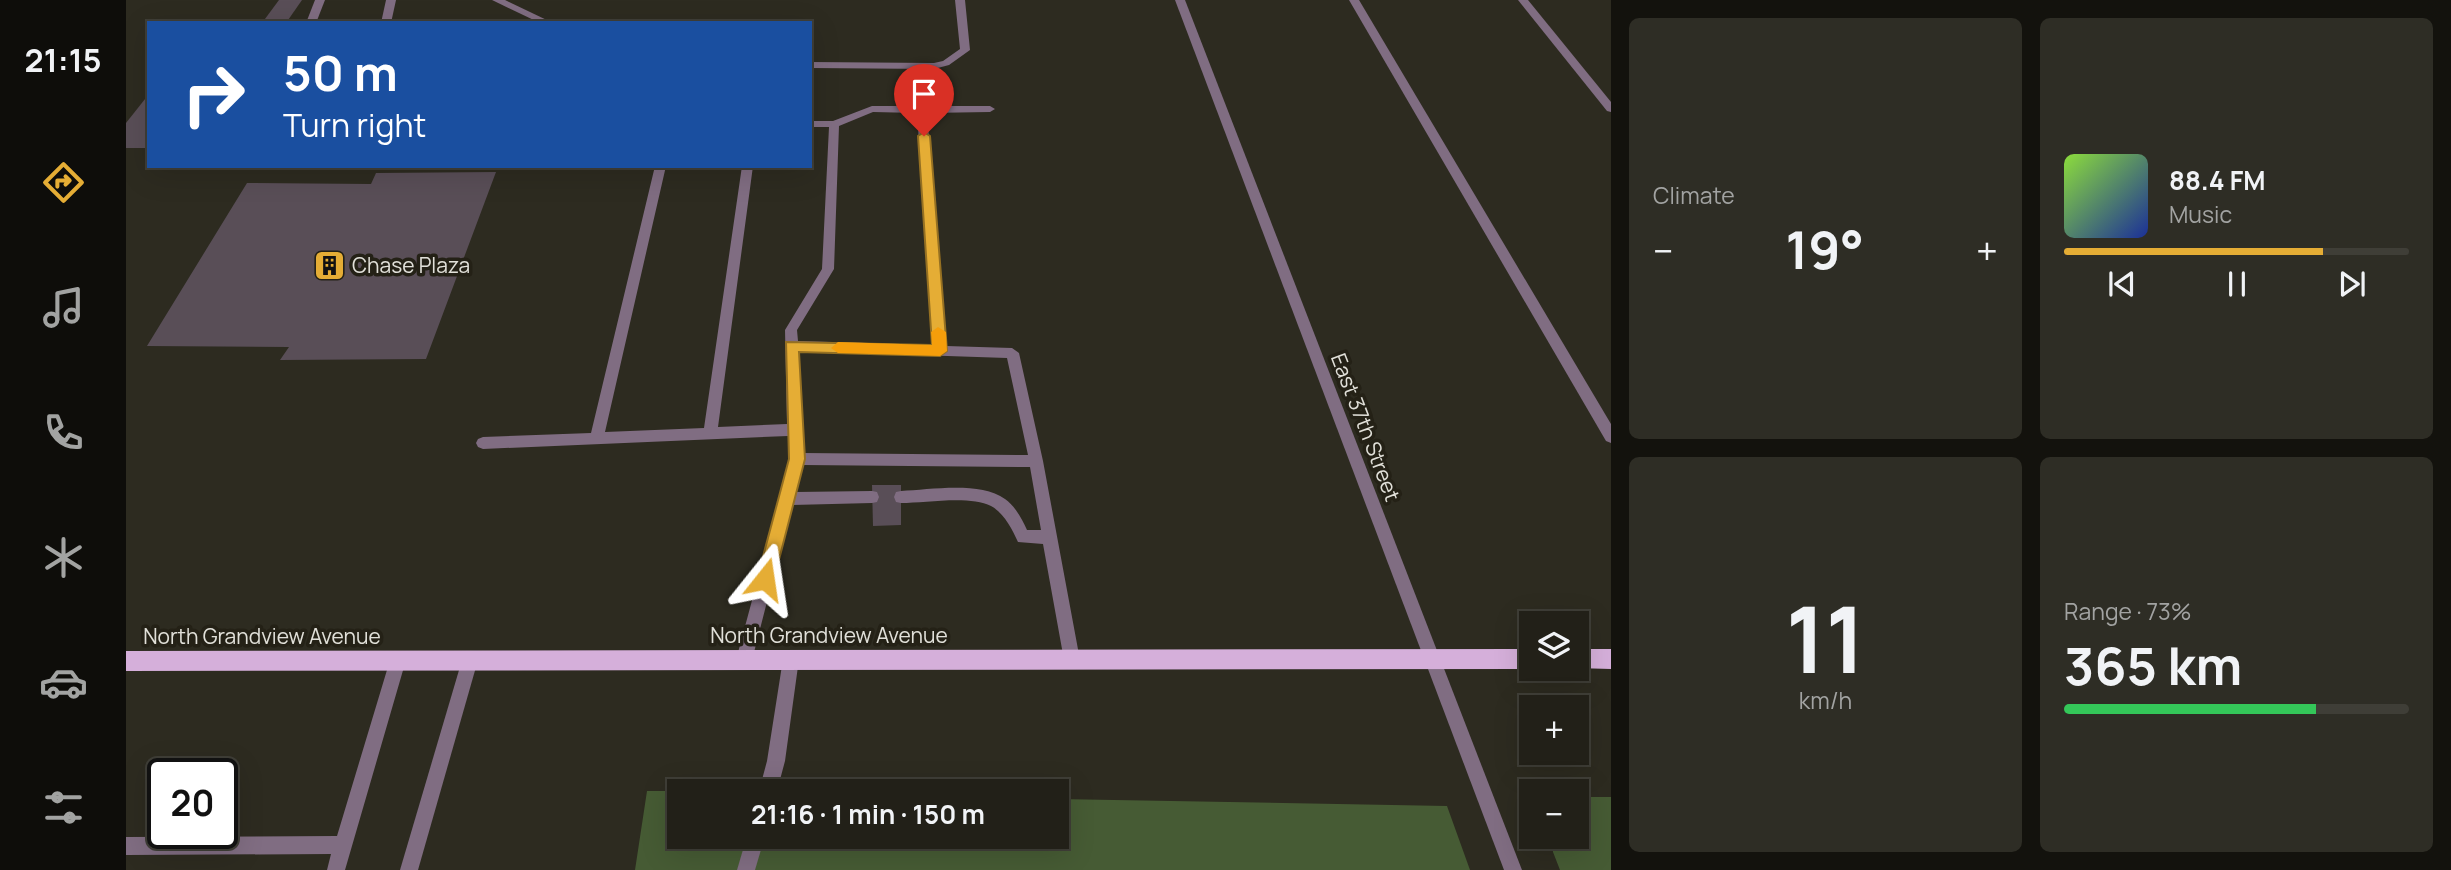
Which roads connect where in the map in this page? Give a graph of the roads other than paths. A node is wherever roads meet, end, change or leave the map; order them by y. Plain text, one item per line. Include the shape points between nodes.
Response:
1 (320, 0) edge
2 (391, 0) edge
3 (497, 0) edge
4 (960, 0) edge
5 (1180, 0) edge
6 (1354, 0) edge
7 (1523, 0) edge
8 (313, 21) edge
9 (386, 21) edge
10 (544, 21) edge
11 (812, 65) edge
12 (990, 109) dead end
13 (1611, 109) edge
14 (922, 110) junction
15 (812, 124) edge
16 (834, 124) junction
17 (661, 168) edge
18 (748, 168) edge
19 (792, 346) junction
20 (940, 351) junction
21 (794, 430) junction
22 (710, 433) junction
23 (1611, 437) edge
24 (597, 438) junction
25 (483, 443) dead end
26 (797, 459) junction
27 (1036, 461) junction
28 (901, 497) dead end
29 (872, 498) dead end
30 (787, 499) junction
31 (1049, 537) junction
32 (791, 659) junction
33 (1433, 659) junction
34 (1519, 659) edge
35 (1589, 659) edge
36 (1611, 659) edge
37 (398, 660) junction
38 (470, 660) junction
39 (744, 660) junction
40 (1072, 660) junction
41 (126, 661) edge
42 (771, 779) edge
43 (344, 845) junction
44 (126, 846) edge
45 (752, 849) edge
46 (336, 870) edge
47 (409, 870) edge
48 (746, 870) edge
49 (1513, 870) edge

1 - 8 street
2 - 9 street
3 - 10 street
4 - 11 street via 965,50 946,63
5 - 33 street, East 37th Street
6 - 23 street
7 - 13 street
12 - 14 street
14 - 16 street via 872,109
14 - 20 street
15 - 16 street
16 - 19 street via 828,269 791,330
17 - 24 street
18 - 22 street
19 - 20 street
19 - 21 street
20 - 27 street via 1012,352
21 - 22 street
21 - 26 street
22 - 24 street
24 - 25 street
26 - 27 street
26 - 30 street
27 - 31 street
28 - 31 street via 974,496 997,501 1024,537
29 - 30 street
30 - 39 street
31 - 40 street
32 - 39 main road, North Grandview Avenue
32 - 40 main road, North Grandview Avenue
32 - 42 street
33 - 34 main road, North Grandview Avenue
33 - 40 main road, North Grandview Avenue
33 - 49 street, East 37th Street
35 - 36 main road
37 - 38 main road, North Grandview Avenue
37 - 41 main road, North Grandview Avenue
37 - 43 street
38 - 39 main road, North Grandview Avenue
38 - 47 street
43 - 44 street
43 - 46 street
45 - 48 street

